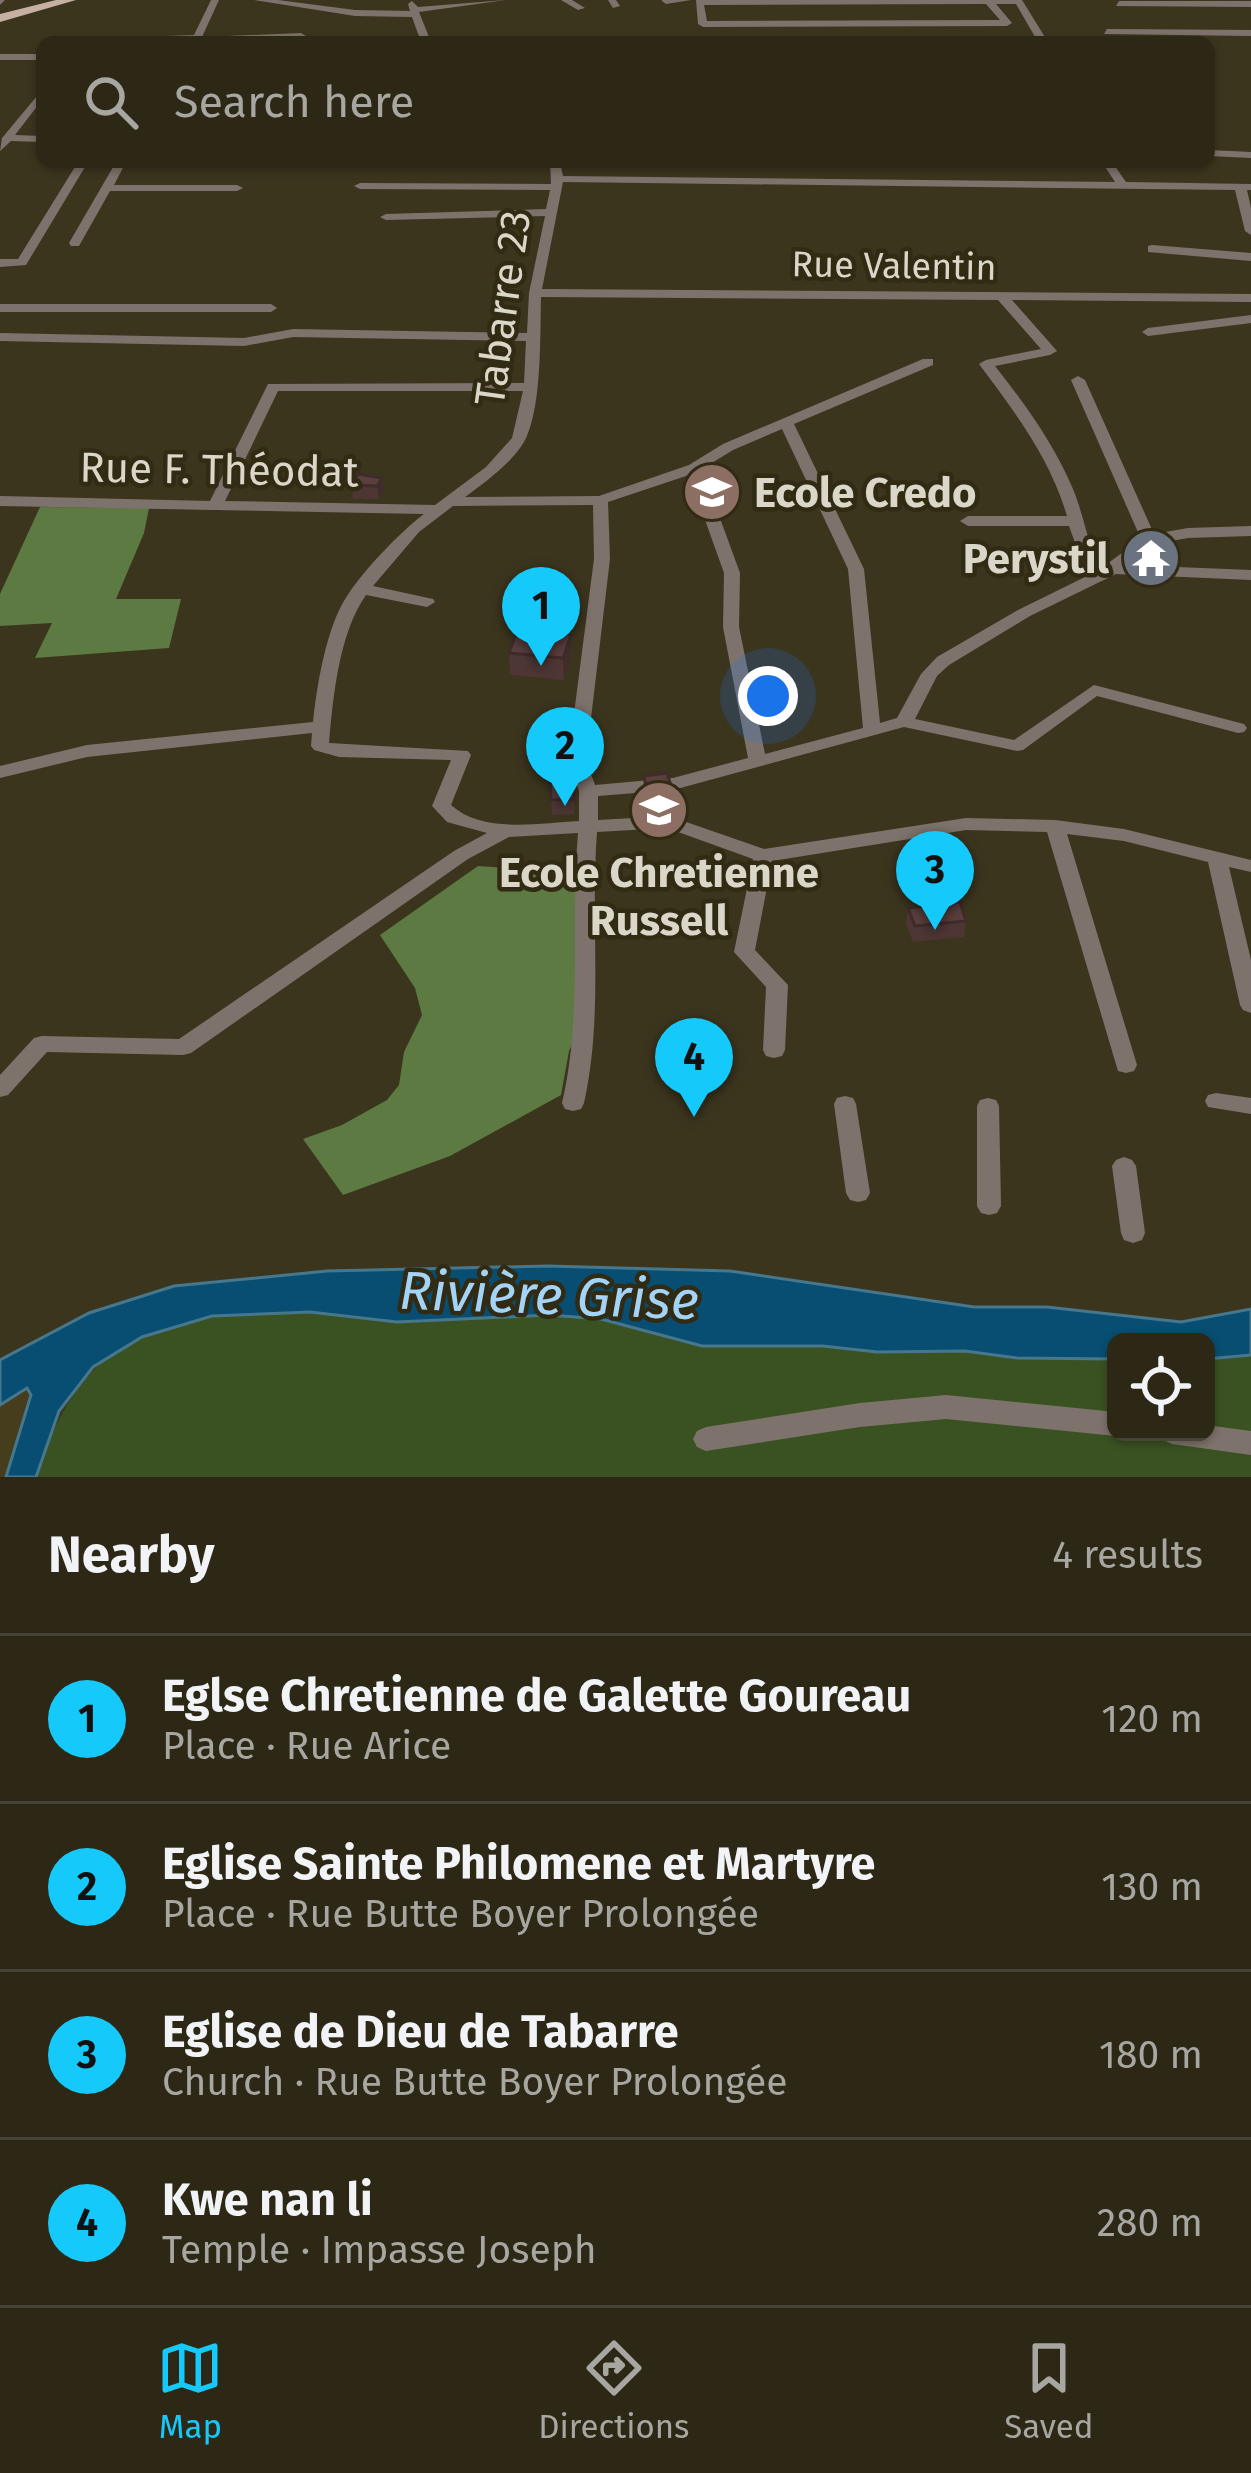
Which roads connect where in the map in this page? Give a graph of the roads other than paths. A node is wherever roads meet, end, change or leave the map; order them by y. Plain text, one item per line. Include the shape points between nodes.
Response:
1 (70, 0) edge
2 (215, 0) edge
3 (258, 0) edge
4 (502, 0) edge
5 (565, 0) edge
6 (687, 0) edge
7 (666, 1) edge
8 (988, 1) edge
9 (1018, 1) edge
10 (1118, 4) dead end
11 (1251, 4) edge
12 (413, 8) edge
13 (581, 8) dead end
14 (0, 18) edge
15 (1007, 23) junction
16 (1032, 23) junction
17 (1107, 32) dead end
18 (1251, 33) edge
19 (198, 36) edge
20 (1040, 36) edge
21 (0, 57) edge
22 (36, 57) edge
23 (36, 100) edge
24 (5, 136) edge
25 (36, 139) edge
26 (1215, 153) edge
27 (1251, 155) edge
28 (79, 168) edge
29 (119, 168) edge
30 (836, 168) edge
31 (1111, 168) edge
32 (556, 176) edge
33 (836, 183) junction
34 (1122, 184) junction
35 (361, 186) dead end
36 (1246, 187) edge
37 (109, 188) junction
38 (237, 188) dead end
39 (550, 212) junction
40 (386, 217) dead end
41 (1251, 231) edge
42 (75, 243) dead end
43 (1152, 249) dead end
44 (1251, 257) edge
45 (0, 262) edge
46 (536, 293) junction
47 (1002, 297) junction
48 (1251, 298) edge
49 (0, 308) edge
50 (272, 308) dead end
51 (1251, 319) edge
52 (1148, 332) dead end
53 (0, 337) edge
54 (530, 337) junction
55 (928, 362) dead end
56 (1078, 380) dead end
57 (531, 387) junction
58 (787, 424) junction
59 (694, 468) junction
60 (600, 500) junction
61 (0, 501) edge
62 (216, 505) junction
63 (442, 506) junction
64 (968, 521) dead end
65 (1078, 521) junction
66 (1251, 531) edge
67 (1149, 540) junction
68 (1105, 573) junction
69 (1251, 575) edge
70 (362, 589) junction
71 (427, 602) dead end
72 (904, 722) junction
73 (320, 728) junction
74 (1238, 728) dead end
75 (872, 730) junction
76 (462, 754) junction
77 (486, 758) dead end
78 (757, 760) junction
79 (0, 772) edge
80 (588, 791) junction
81 (454, 818) junction
82 (1054, 826) junction
83 (591, 828) junction
84 (505, 831) junction
85 (461, 854) junction
86 (763, 856) junction
87 (1217, 857) junction
88 (1251, 866) edge
89 (1251, 1005) edge
90 (774, 1050) dead end
91 (1126, 1066) dead end
92 (0, 1089) edge
93 (1216, 1101) dead end
94 (573, 1103) dead end
95 (845, 1104) dead end
96 (988, 1106) dead end
97 (1251, 1106) edge
98 (1124, 1166) dead end
99 (858, 1192) dead end
100 (989, 1206) dead end
101 (1133, 1234) dead end
102 (1107, 1423) edge
103 (1215, 1438) edge
104 (706, 1439) dead end
105 (1251, 1443) edge

1 - 14 main road
2 - 19 street
3 - 12 street via 355,13
4 - 12 street
5 - 13 street
6 - 7 street
8 - 9 street
8 - 15 street
8 - 15 street via 699,2 703,24
9 - 16 street
10 - 11 street
15 - 16 street
16 - 20 street
17 - 18 street
21 - 22 street
23 - 24 street
24 - 25 street
26 - 27 street
28 - 45 street via 22,262
29 - 37 street
30 - 33 street
31 - 34 street
32 - 33 street
32 - 35 street
32 - 39 street, Tabarre 23
33 - 34 street
34 - 36 street
36 - 41 street
37 - 38 street
37 - 42 street
39 - 40 street
39 - 46 street, Tabarre 23
43 - 44 street
46 - 47 street, Rue Valentin
46 - 54 street, Tabarre 23
47 - 48 street, Rue Valentin
47 - 65 street via 1050,351 986,364 1027,415
49 - 50 street
51 - 52 street
53 - 54 street
54 - 57 street, Tabarre 23
55 - 58 street, Rue F. Théodat
56 - 67 street
57 - 62 street via 272,387
57 - 63 street, Tabarre 23 via 510,453
58 - 59 street, Rue F. Théodat
58 - 75 street via 856,569
59 - 60 street, Rue F. Théodat
59 - 78 street via 732,573 730,626
60 - 63 street, Rue F. Théodat
60 - 80 street via 602,560 577,760
61 - 62 street, Rue F. Théodat
62 - 63 street, Rue F. Théodat
63 - 70 street, Tabarre 23
64 - 65 street
65 - 68 street via 1087,562
66 - 67 street
67 - 68 street
68 - 69 street
68 - 72 street via 944,661
70 - 71 street
70 - 73 street, Tabarre 23 via 343,623
72 - 74 street via 1017,746 1094,690
72 - 75 street
73 - 76 street via 326,749
73 - 79 street via 87,751
75 - 78 street
76 - 77 street
76 - 81 street via 442,798
78 - 80 street via 674,784
80 - 83 street
81 - 84 street
81 - 85 street
82 - 86 street via 966,824
82 - 87 street
82 - 91 street
83 - 84 street
83 - 86 street via 669,822
83 - 94 street via 583,890 587,1053
84 - 85 street
85 - 92 street via 183,1047 43,1044
86 - 90 street via 744,952 777,985
87 - 88 street
87 - 89 street
93 - 97 street
95 - 99 street
96 - 100 street
98 - 101 street
102 - 104 street via 946,1407
103 - 105 street

